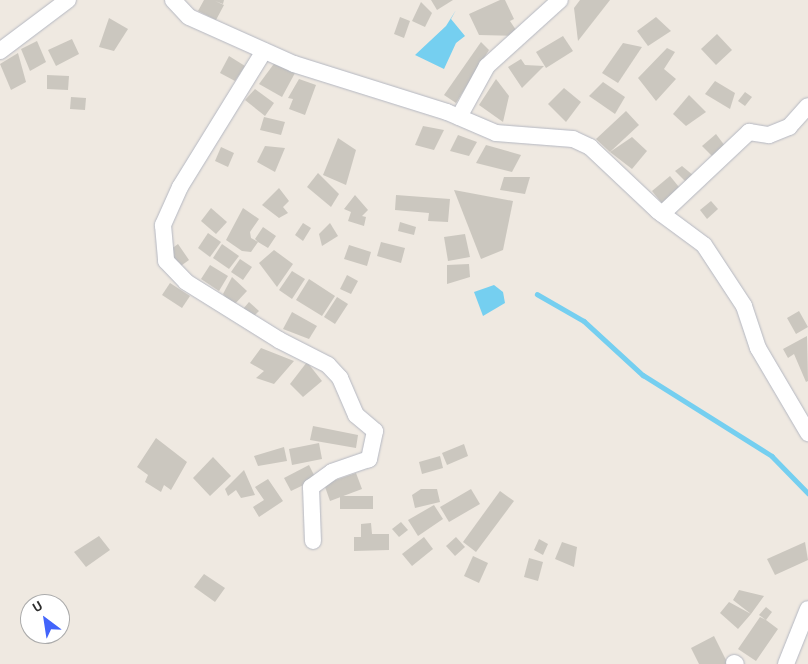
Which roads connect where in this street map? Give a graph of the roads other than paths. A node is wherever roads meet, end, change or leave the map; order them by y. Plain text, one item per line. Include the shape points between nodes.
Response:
1 (68, 0) edge
2 (173, 0) edge
3 (560, 0) edge
4 (264, 50) junction
5 (0, 51) edge
6 (808, 106) edge
7 (459, 117) junction
8 (662, 214) junction
9 (808, 433) edge
10 (313, 541) dead end
11 (808, 609) edge
12 (786, 664) edge

1 - 5 street
2 - 4 street via 189,17
3 - 7 street via 487,66
4 - 7 street
4 - 10 street via 180,187 163,225 166,261 186,282 278,340 328,365 340,378 356,415 375,431 369,459 332,472 312,487
6 - 8 street via 789,127 769,135 748,132
7 - 8 street via 496,134 573,139 590,147
8 - 9 street via 704,245 744,306 758,348
11 - 12 street

